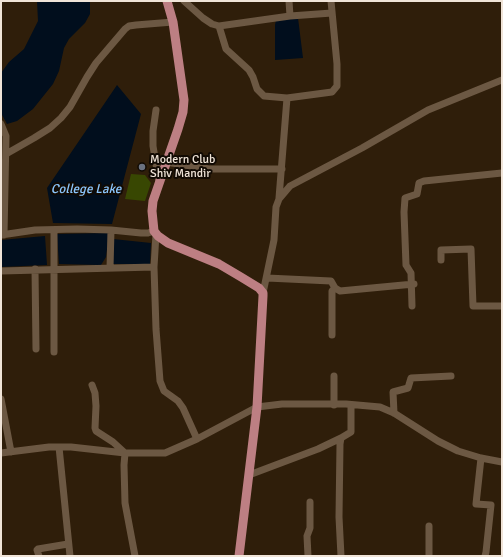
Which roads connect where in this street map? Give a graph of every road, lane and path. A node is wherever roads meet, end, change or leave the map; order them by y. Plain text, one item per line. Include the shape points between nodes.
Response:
1 (167, 1) edge
2 (184, 1) edge
3 (289, 1) edge
4 (331, 1) edge
5 (332, 13) junction
6 (290, 16) junction
7 (173, 22) junction
8 (219, 26) junction
9 (502, 80) edge
10 (287, 98) junction
11 (156, 110) dead end
12 (1, 124) edge
13 (6, 154) junction
14 (166, 162) junction
15 (282, 169) junction
16 (502, 174) edge
17 (159, 182) junction
18 (279, 199) junction
19 (54, 230) junction
20 (111, 230) junction
21 (155, 233) junction
22 (2, 235) edge
23 (441, 260) dead end
24 (110, 264) junction
25 (154, 267) junction
26 (34, 269) junction
27 (55, 269) junction
28 (1, 271) edge
29 (267, 278) junction
30 (413, 285) junction
31 (335, 288) junction
32 (263, 293) junction
33 (412, 306) dead end
34 (502, 306) edge
35 (332, 335) dead end
36 (36, 349) dead end
37 (54, 352) dead end
38 (334, 376) dead end
39 (451, 376) dead end
40 (92, 385) dead end
41 (1, 399) edge
42 (334, 404) junction
43 (351, 404) junction
44 (257, 407) junction
45 (394, 413) junction
46 (342, 438) junction
47 (197, 439) junction
48 (59, 447) junction
49 (11, 452) junction
50 (1, 453) edge
51 (125, 453) junction
52 (481, 458) junction
53 (502, 462) edge
54 (249, 475) junction
55 (310, 502) dead end
56 (429, 526) dead end
57 (68, 544) junction
58 (38, 556) edge
59 (70, 556) edge
60 (135, 556) edge
61 (240, 556) edge
62 (308, 556) edge
63 (341, 556) edge
64 (429, 556) edge
65 (485, 556) edge

1 - 7 main road
2 - 8 street via 203,18
3 - 6 street
4 - 5 street
5 - 6 street
5 - 10 street via 337,64 335,90
6 - 8 street
7 - 13 street via 136,24 124,29 96,63 61,118
7 - 14 main road via 184,100 181,118
8 - 10 street via 226,49 249,70 261,94
9 - 18 street via 428,110 290,186
10 - 15 street
11 - 17 street via 153,146
12 - 13 street via 6,136
13 - 22 street
14 - 15 street via 209,169
14 - 17 main road
15 - 18 street
16 - 30 street via 424,181 419,183 417,194 404,198 406,265 411,273
17 - 21 main road via 152,206
18 - 29 street
19 - 20 street
19 - 22 street
19 - 27 street
20 - 21 street
20 - 24 street
21 - 25 street
21 - 32 main road via 168,243 219,264
23 - 34 street via 441,250 471,249 473,306
24 - 25 street
24 - 27 street
25 - 47 street via 160,380 164,391 183,408
26 - 27 street
26 - 28 street
26 - 36 street
27 - 37 street
29 - 31 street via 331,281
29 - 32 street
30 - 31 street via 340,291
30 - 33 street
31 - 35 street via 332,291
32 - 44 main road
38 - 42 street
39 - 45 street via 411,378 408,388 393,392
40 - 51 street via 95,393 96,431
41 - 49 street
42 - 43 street
42 - 44 street via 282,404
43 - 45 street via 380,407
43 - 46 street via 351,432
44 - 47 street
44 - 54 main road
45 - 52 street via 438,441
46 - 54 street
46 - 63 street via 339,517
47 - 51 street via 165,453
48 - 49 street
48 - 51 street via 71,446
48 - 57 street
49 - 50 street
51 - 60 street via 125,503
52 - 53 street
52 - 65 street via 476,504 491,505
54 - 61 main road
55 - 62 street
56 - 64 street
57 - 58 street via 38,549
57 - 59 street

